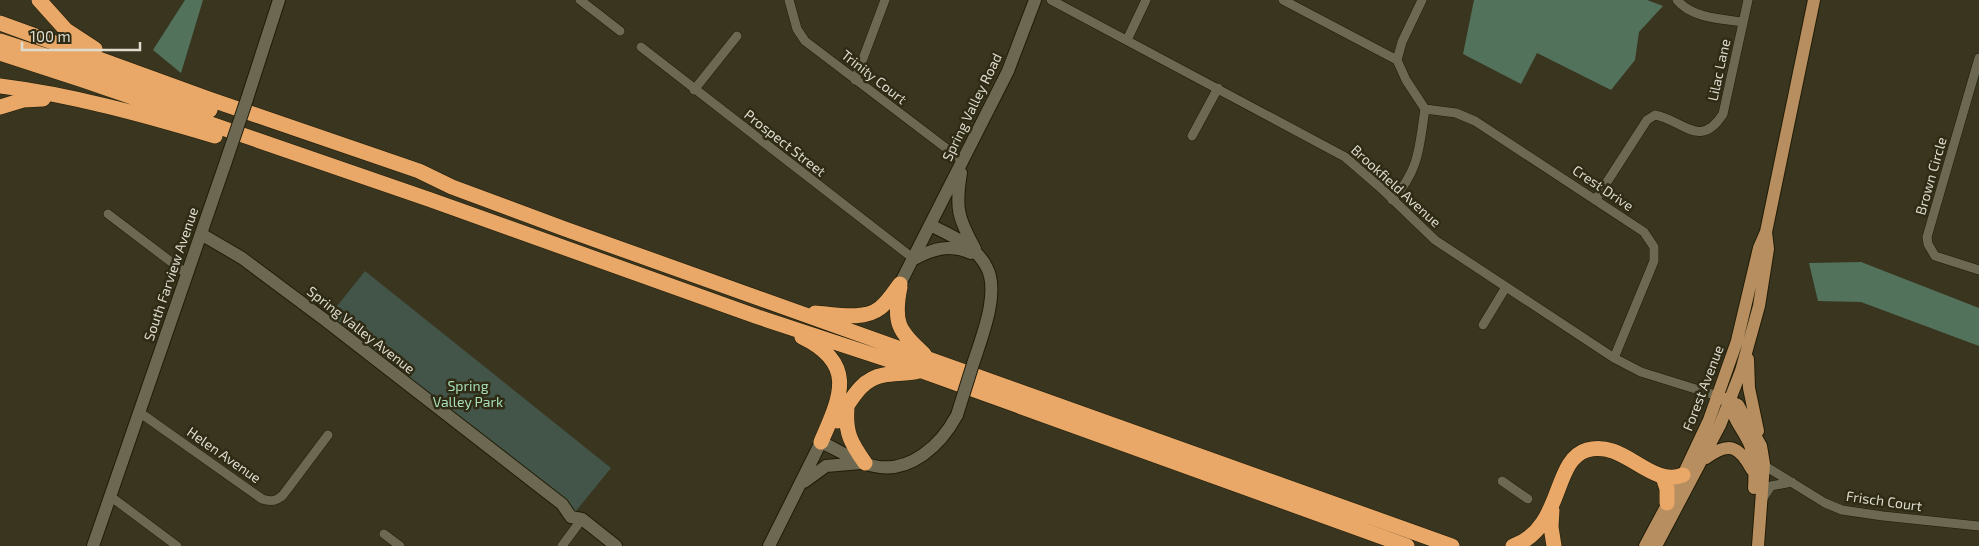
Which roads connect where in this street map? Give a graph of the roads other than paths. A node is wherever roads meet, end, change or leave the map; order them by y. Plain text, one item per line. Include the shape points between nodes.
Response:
1 (39, 0) edge
2 (580, 0) edge
3 (789, 0) edge
4 (885, 0) edge
5 (1034, 0) edge
6 (1051, 0) edge
7 (1146, 0) edge
8 (1283, 0) edge
9 (1422, 0) edge
10 (1677, 0) edge
11 (1748, 0) edge
12 (1814, 0) edge
13 (277, 6) edge
14 (1743, 22) junction
15 (0, 23) edge
16 (620, 31) dead end
17 (737, 36) dead end
18 (1127, 40) junction
19 (0, 41) edge
20 (641, 47) dead end
21 (0, 53) edge
22 (1979, 58) edge
23 (1397, 60) junction
24 (0, 64) edge
25 (131, 70) junction
26 (855, 80) junction
27 (0, 86) edge
28 (1218, 88) junction
29 (694, 90) junction
30 (125, 103) junction
31 (0, 106) edge
32 (1425, 109) junction
33 (1192, 136) dead end
34 (963, 161) junction
35 (452, 187) junction
36 (1596, 199) junction
37 (1392, 200) junction
38 (108, 214) dead end
39 (930, 225) junction
40 (1766, 232) junction
41 (201, 234) junction
42 (980, 258) junction
43 (914, 259) junction
44 (1979, 270) edge
45 (186, 274) junction
46 (900, 284) junction
47 (1506, 287) junction
48 (797, 312) junction
49 (758, 316) junction
50 (1482, 325) dead end
51 (1749, 346) junction
52 (1614, 358) junction
53 (926, 364) junction
54 (1718, 396) junction
55 (1730, 402) junction
56 (847, 408) junction
57 (139, 412) junction
58 (328, 435) dead end
59 (821, 442) junction
60 (1761, 446) junction
61 (1702, 460) junction
62 (865, 463) junction
63 (1758, 467) junction
64 (1683, 475) junction
65 (1663, 477) junction
66 (1502, 482) dead end
67 (1792, 482) junction
68 (798, 486) junction
69 (110, 496) junction
70 (1762, 498) junction
71 (1528, 499) dead end
72 (1667, 503) junction
73 (1552, 508) junction
74 (582, 520) junction
75 (1979, 526) edge
76 (384, 534) dead end
77 (771, 544) edge
78 (93, 546) edge
79 (177, 546) edge
80 (400, 546) edge
81 (562, 546) edge
82 (616, 546) edge
83 (1408, 546) edge
84 (1452, 546) edge
85 (1514, 546) edge
86 (1554, 546) edge
87 (1645, 546) edge
88 (1656, 546) edge
89 (1750, 546) edge
90 (1758, 546) edge

1 - 25 highway via 76,38
2 - 16 street
3 - 26 street, Trinity Court via 797,29 806,41
4 - 26 street
5 - 34 street, Spring Valley Road via 1008,71
6 - 18 street, Brookfield Avenue
7 - 18 street
8 - 23 street
9 - 23 street
10 - 14 street via 1703,15
11 - 14 street, Lilac Lane
12 - 40 main road, Forest Avenue
13 - 41 street, South Farview Avenue, bridge
14 - 36 street, Lilac Lane via 1723,114 1717,124 1700,132 1682,128 1655,115 1647,120
15 - 25 highway
17 - 29 street
18 - 28 street, Brookfield Avenue
19 - 35 highway via 416,179
20 - 29 street, Prospect Street
21 - 30 highway via 83,80
22 - 44 street, Brown Circle via 1928,244 1934,256
23 - 32 street
24 - 30 highway
25 - 35 highway via 420,171
26 - 34 street, Trinity Court
27 - 30 highway
28 - 33 street
28 - 37 street, Brookfield Avenue via 1345,157
29 - 43 street, Prospect Street
30 - 31 highway via 34,99
30 - 49 highway via 224,138 275,147
32 - 36 street, Crest Drive via 1456,112 1475,121
32 - 37 street via 1418,156 1405,186
34 - 39 street, Spring Valley Road
34 - 42 street via 958,212
35 - 48 highway
36 - 52 street, Crest Drive via 1644,232 1651,239 1655,254
37 - 47 street, Brookfield Avenue via 1435,240
38 - 45 street
39 - 42 street via 957,238
39 - 43 street, Spring Valley Road
40 - 51 main road, Forest Avenue via 1768,249
40 - 54 main road, Forest Avenue via 1759,248 1737,341
41 - 45 street, South Farview Avenue
41 - 74 street, Spring Valley Avenue via 242,258 326,320 562,504 571,517
42 - 43 street via 958,248 946,247
42 - 62 street, bridge via 988,270 991,292 982,336 957,415 934,446 909,462 885,467
43 - 46 street, Spring Valley Road
45 - 57 street, South Farview Avenue
46 - 48 highway via 881,308 870,314
46 - 53 highway via 897,320
47 - 50 street
47 - 52 street, Brookfield Avenue
48 - 53 highway
49 - 53 highway
49 - 59 highway via 810,341 838,370 838,404
51 - 55 main road, Forest Avenue
51 - 60 main road via 1749,388
52 - 54 street, Brookfield Avenue via 1641,372
53 - 56 highway via 906,374 872,378 858,389
53 - 83 highway
53 - 84 highway
54 - 55 main road
54 - 64 main road, Forest Avenue
55 - 60 main road via 1738,405
55 - 61 main road, Forest Avenue
55 - 63 main road via 1732,415
56 - 59 highway
56 - 62 highway via 846,424 850,439
57 - 58 street, Helen Avenue via 267,501 283,495
57 - 69 street, South Farview Avenue
59 - 62 street
59 - 68 street
60 - 63 main road
61 - 63 main road via 1718,448 1731,448
61 - 88 main road, Forest Avenue
62 - 68 street via 826,466
63 - 67 street, Frisch Court
63 - 70 main road
63 - 89 main road
64 - 65 highway via 1674,479
64 - 72 main road, Forest Avenue
65 - 72 highway
65 - 73 highway via 1607,448 1586,450 1570,464
66 - 71 street
67 - 70 street via 1771,486
67 - 75 street, Frisch Court via 1842,510
68 - 77 street
69 - 78 street, South Farview Avenue
69 - 79 street
70 - 90 main road
72 - 87 main road, Forest Avenue
73 - 85 highway via 1533,536
73 - 86 highway
74 - 81 street
74 - 82 street, Spring Valley Avenue
76 - 80 street

